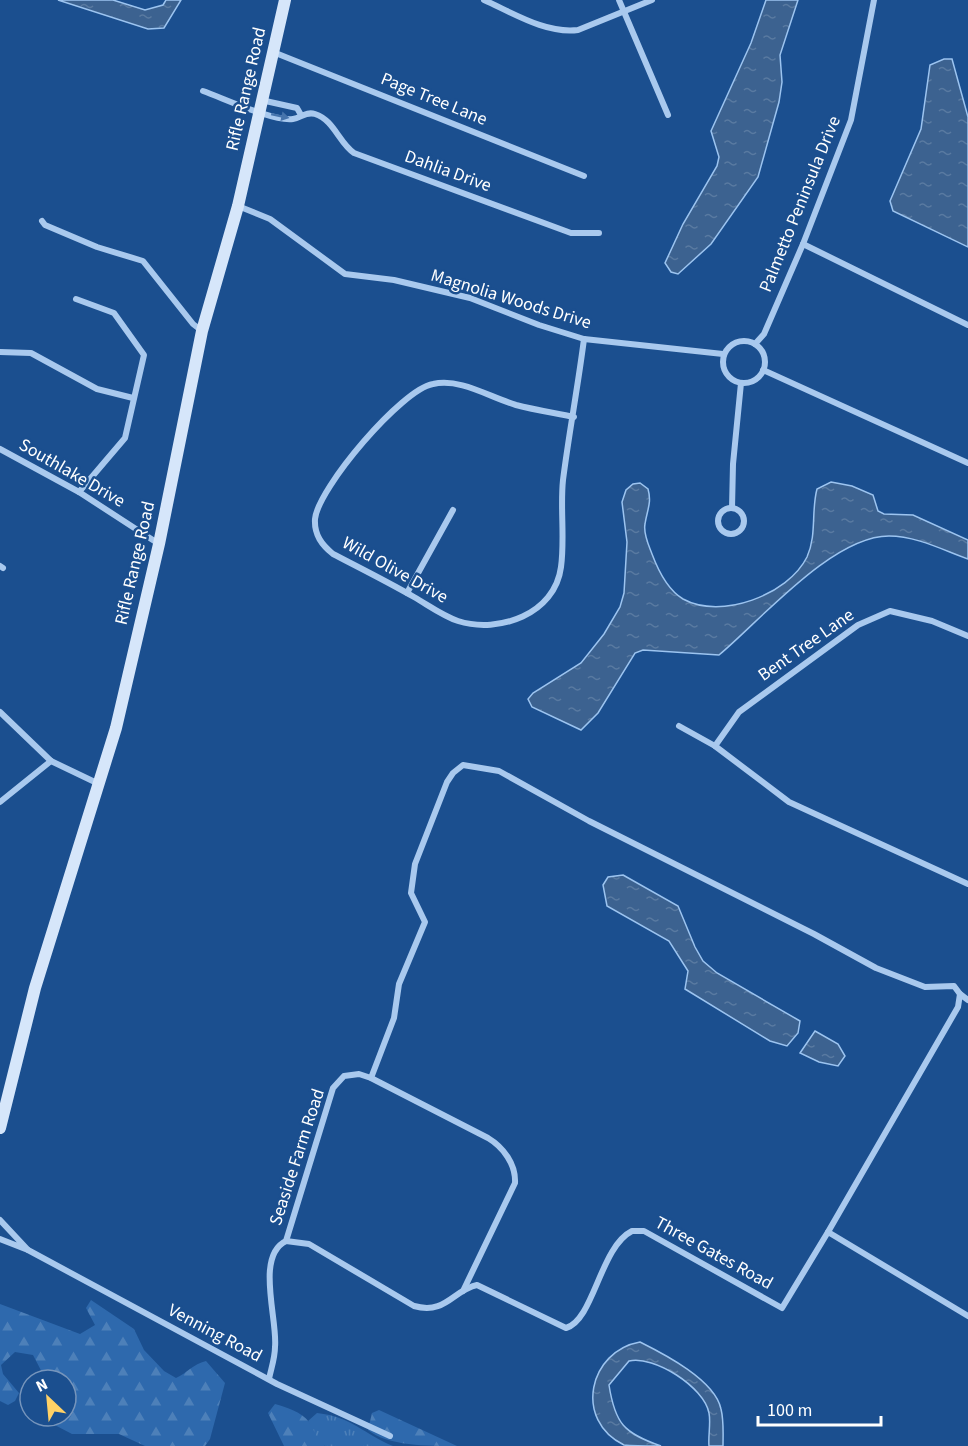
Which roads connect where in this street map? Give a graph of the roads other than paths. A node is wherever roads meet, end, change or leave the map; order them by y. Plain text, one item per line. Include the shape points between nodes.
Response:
1 (285, 0) edge
2 (483, 0) edge
3 (619, 0) edge
4 (652, 0) edge
5 (874, 0) edge
6 (624, 12) junction
7 (272, 51) junction
8 (203, 91) dead end
9 (260, 105) junction
10 (301, 115) junction
11 (668, 115) dead end
12 (584, 176) dead end
13 (238, 206) junction
14 (42, 221) dead end
15 (600, 233) dead end
16 (803, 244) junction
17 (76, 299) dead end
18 (968, 325) edge
19 (202, 331) junction
20 (584, 339) junction
21 (755, 344) junction
22 (0, 352) edge
23 (723, 354) junction
24 (763, 370) junction
25 (741, 383) junction
26 (133, 398) junction
27 (574, 417) junction
28 (0, 449) edge
29 (968, 463) edge
30 (80, 492) junction
31 (732, 508) junction
32 (453, 510) dead end
33 (159, 544) junction
34 (407, 593) junction
35 (968, 636) edge
36 (0, 712) edge
37 (679, 726) dead end
38 (715, 746) junction
39 (51, 762) junction
40 (99, 784) junction
41 (0, 802) edge
42 (967, 881) edge
43 (960, 994) junction
44 (968, 1000) edge
45 (371, 1078) junction
46 (0, 1128) edge
47 (0, 1220) edge
48 (828, 1232) junction
49 (0, 1239) edge
50 (286, 1241) junction
51 (28, 1250) junction
52 (462, 1293) junction
53 (968, 1316) edge
54 (269, 1379) junction
55 (390, 1436) dead end

1 - 7 main road, Rifle Range Road
2 - 6 street via 566,32
3 - 6 street
4 - 6 street
5 - 16 street, Palmetto Peninsula Drive via 851,120
6 - 11 street
7 - 9 main road, Rifle Range Road
7 - 12 street, Page Tree Lane
8 - 9 street
9 -> 10 street, Dahlia Drive via 294,119
9 - 10 street, Dahlia Drive via 297,108
9 - 13 main road, Rifle Range Road
10 - 15 street, Dahlia Drive via 309,113 324,118 354,153 571,232
13 - 19 main road, Rifle Range Road
13 - 20 street, Magnolia Woods Drive via 270,219 345,274 394,280 470,298
14 - 19 street via 97,247 143,261
16 - 18 street
16 - 21 street, Palmetto Peninsula Drive via 764,334
17 - 26 street via 114,314 144,356
19 - 33 main road, Rifle Range Road
20 - 23 street, Magnolia Woods Drive
20 - 27 street, Wild Olive Drive
21 - 23 street via 735,342
21 - 24 street via 764,355
22 - 26 street via 31,353 97,389
23 - 25 street via 727,375
24 - 25 street via 756,379
24 - 29 street
25 - 31 street
26 - 30 street via 125,438
27 - 34 street, Wild Olive Drive via 563,481 561,568 554,589 541,604 525,616 488,627 457,621
27 - 34 street, Wild Olive Drive via 516,404 448,381 416,391 383,421 347,463 319,506 315,521 324,547
28 - 30 street, Southlake Drive
30 - 33 street, Southlake Drive
31 - 31 street via 723,511 718,519 722,531 731,534 740,531 744,524 743,515
32 - 34 street
33 - 40 main road, Rifle Range Road
35 - 38 street, Bent Tree Lane via 932,621 890,611 858,625 739,712
36 - 39 street
37 - 38 street
38 - 42 street via 789,802
39 - 40 street
39 - 41 street
40 - 46 main road, Rifle Range Road via 35,988
43 - 44 street
43 - 45 street via 954,986 925,987 876,968 499,771 463,765 447,783 415,864 411,893 425,922 399,984 394,1018
43 - 48 street via 958,1006
45 - 50 street, Seaside Farm Road via 349,1074 333,1088
45 - 52 street, Seaside Farm Road via 488,1138 508,1157 515,1183
47 - 51 street, Venning Road
48 - 52 street, Three Gates Road via 782,1308 640,1230 627,1233 615,1247 580,1318 569,1327 558,1326 483,1286 472,1286
48 - 53 street
49 - 51 street, Venning Road
50 - 52 street, Three Gates Road via 309,1244 414,1306 436,1307
50 - 54 street, Seaside Farm Road via 275,1252 269,1271 275,1347
51 - 54 street, Venning Road
54 - 55 street, Venning Road

